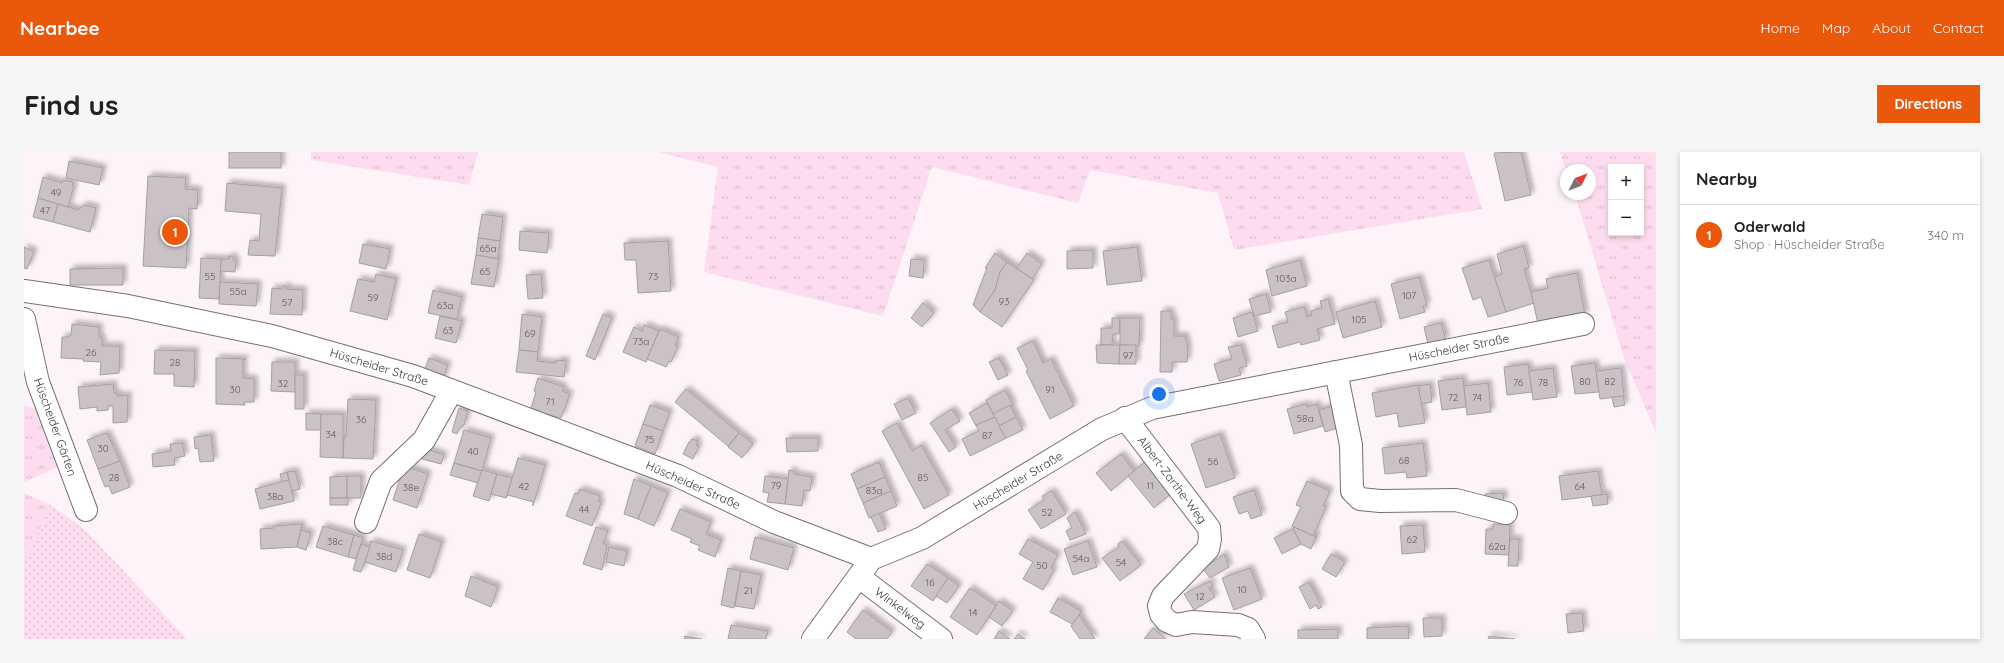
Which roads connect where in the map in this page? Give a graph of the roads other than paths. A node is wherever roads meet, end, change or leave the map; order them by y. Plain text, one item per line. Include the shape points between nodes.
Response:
1 (24, 291) edge
2 (24, 319) edge
3 (1583, 324) dead end
4 (1336, 372) junction
5 (451, 392) junction
6 (1125, 418) junction
7 (86, 510) dead end
8 (1506, 512) dead end
9 (366, 522) dead end
10 (865, 568) junction
11 (813, 639) edge
12 (941, 639) edge
13 (1254, 639) edge

1 - 5 street, Hüscheider Straße via 128,306 272,336 413,376
2 - 7 street, Hüscheider Gärten via 38,382
3 - 4 street, Hüscheider Straße
4 - 6 street, Hüscheider Straße via 1152,408
4 - 8 street via 1351,445 1352,491 1360,499 1456,500
5 - 9 street via 424,440 381,481
5 - 10 street, Hüscheider Straße via 678,476
6 - 10 street, Hüscheider Straße via 1102,429 922,538
6 - 13 street, Albert-Zarthe-Weg via 1209,528 1208,549 1163,596 1159,606 1161,614 1167,621 1176,625 1192,622 1238,624 1248,629
10 - 11 street
10 - 12 street, Winkelweg

